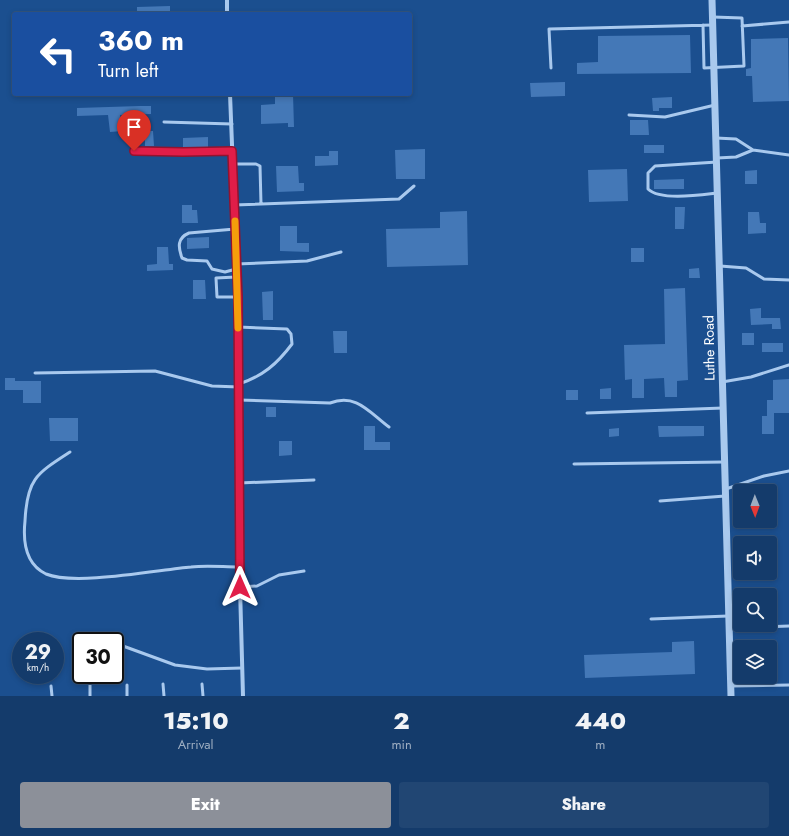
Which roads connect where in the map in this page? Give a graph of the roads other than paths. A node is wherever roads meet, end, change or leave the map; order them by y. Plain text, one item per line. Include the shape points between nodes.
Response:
1 (227, 0) edge
2 (712, 0) edge
3 (228, 12) edge
4 (713, 21) junction
5 (789, 22) edge
6 (703, 25) junction
7 (742, 26) junction
8 (551, 68) dead end
9 (714, 68) junction
10 (230, 96) edge
11 (715, 105) junction
12 (629, 115) dead end
13 (164, 122) dead end
14 (232, 124) junction
15 (716, 138) junction
16 (753, 150) junction
17 (134, 151) dead end
18 (232, 151) junction
19 (789, 154) edge
20 (717, 160) junction
21 (233, 164) junction
22 (414, 186) dead end
23 (718, 193) junction
24 (261, 204) junction
25 (234, 205) junction
26 (235, 229) junction
27 (341, 252) dead end
28 (236, 264) junction
29 (720, 266) junction
30 (236, 269) junction
31 (236, 277) junction
32 (789, 280) edge
33 (238, 297) junction
34 (238, 327) junction
35 (789, 365) edge
36 (35, 373) dead end
37 (722, 382) junction
38 (239, 385) junction
39 (239, 400) junction
40 (723, 408) junction
41 (588, 413) dead end
42 (389, 427) dead end
43 (70, 452) dead end
44 (724, 462) junction
45 (574, 464) dead end
46 (789, 471) edge
47 (314, 480) dead end
48 (239, 483) junction
49 (725, 493) junction
50 (660, 501) dead end
51 (240, 567) junction
52 (304, 571) dead end
53 (240, 587) junction
54 (730, 616) junction
55 (651, 619) dead end
56 (789, 626) edge
57 (730, 628) junction
58 (124, 646) edge
59 (242, 668) junction
60 (163, 684) dead end
61 (202, 684) dead end
62 (90, 685) dead end
63 (127, 685) dead end
64 (789, 685) edge
65 (51, 686) dead end
66 (731, 686) junction
67 (52, 696) edge
68 (90, 696) edge
69 (127, 696) edge
70 (164, 696) edge
71 (203, 696) edge
72 (243, 696) edge
73 (731, 696) edge

1 - 3 street
2 - 4 street, Luthe Road
4 - 6 lane
4 - 7 lane via 742,18
4 - 9 street, Luthe Road
5 - 7 lane
6 - 8 lane via 549,29
6 - 9 lane via 704,68
7 - 9 lane via 744,66
9 - 11 street, Luthe Road
10 - 14 street
11 - 12 lane via 664,117
11 - 15 street, Luthe Road
13 - 14 lane
14 - 18 street
15 - 16 lane via 736,139
15 - 20 street, Luthe Road
16 - 19 lane
16 - 20 lane
17 - 18 lane
18 - 21 street
20 - 23 street, Luthe Road
20 - 23 lane via 655,166 648,173 648,189 652,193 664,196
21 - 24 lane via 260,166
21 - 25 street
22 - 24 lane via 399,199
23 - 29 street, Luthe Road
24 - 25 lane
25 - 26 street
26 - 28 street
26 - 30 lane via 182,235 179,249 182,258 207,261 212,269 226,272
27 - 28 lane via 307,261
28 - 30 street
29 - 32 lane via 746,268 764,279
29 - 37 street, Luthe Road
30 - 31 street
31 - 33 street
31 - 33 lane via 216,278 217,297
33 - 34 street
34 - 38 street
34 - 38 lane via 287,329 291,334 292,344 282,357 259,376
35 - 37 lane via 751,377
36 - 38 lane via 155,371 212,386
37 - 40 street, Luthe Road
38 - 39 street
39 - 42 lane via 330,403 339,399 349,399 357,402
39 - 48 street
40 - 41 lane
40 - 44 street, Luthe Road
43 - 51 lane via 33,480 26,499 26,552 33,563 45,573 66,578 143,573 192,566
44 - 45 lane
44 - 49 street, Luthe Road
46 - 49 lane via 764,476
47 - 48 lane
48 - 51 street
49 - 50 lane
49 - 54 street, Luthe Road
51 - 53 street
52 - 53 lane via 279,575 257,586
53 - 59 street
54 - 55 lane
54 - 57 street, Luthe Road
56 - 57 lane
57 - 66 street, Luthe Road
58 - 59 lane via 175,665 208,669
59 - 72 street
60 - 70 lane
61 - 71 lane
62 - 68 lane
63 - 69 lane
64 - 66 lane
65 - 67 lane
66 - 73 street, Luthe Road

